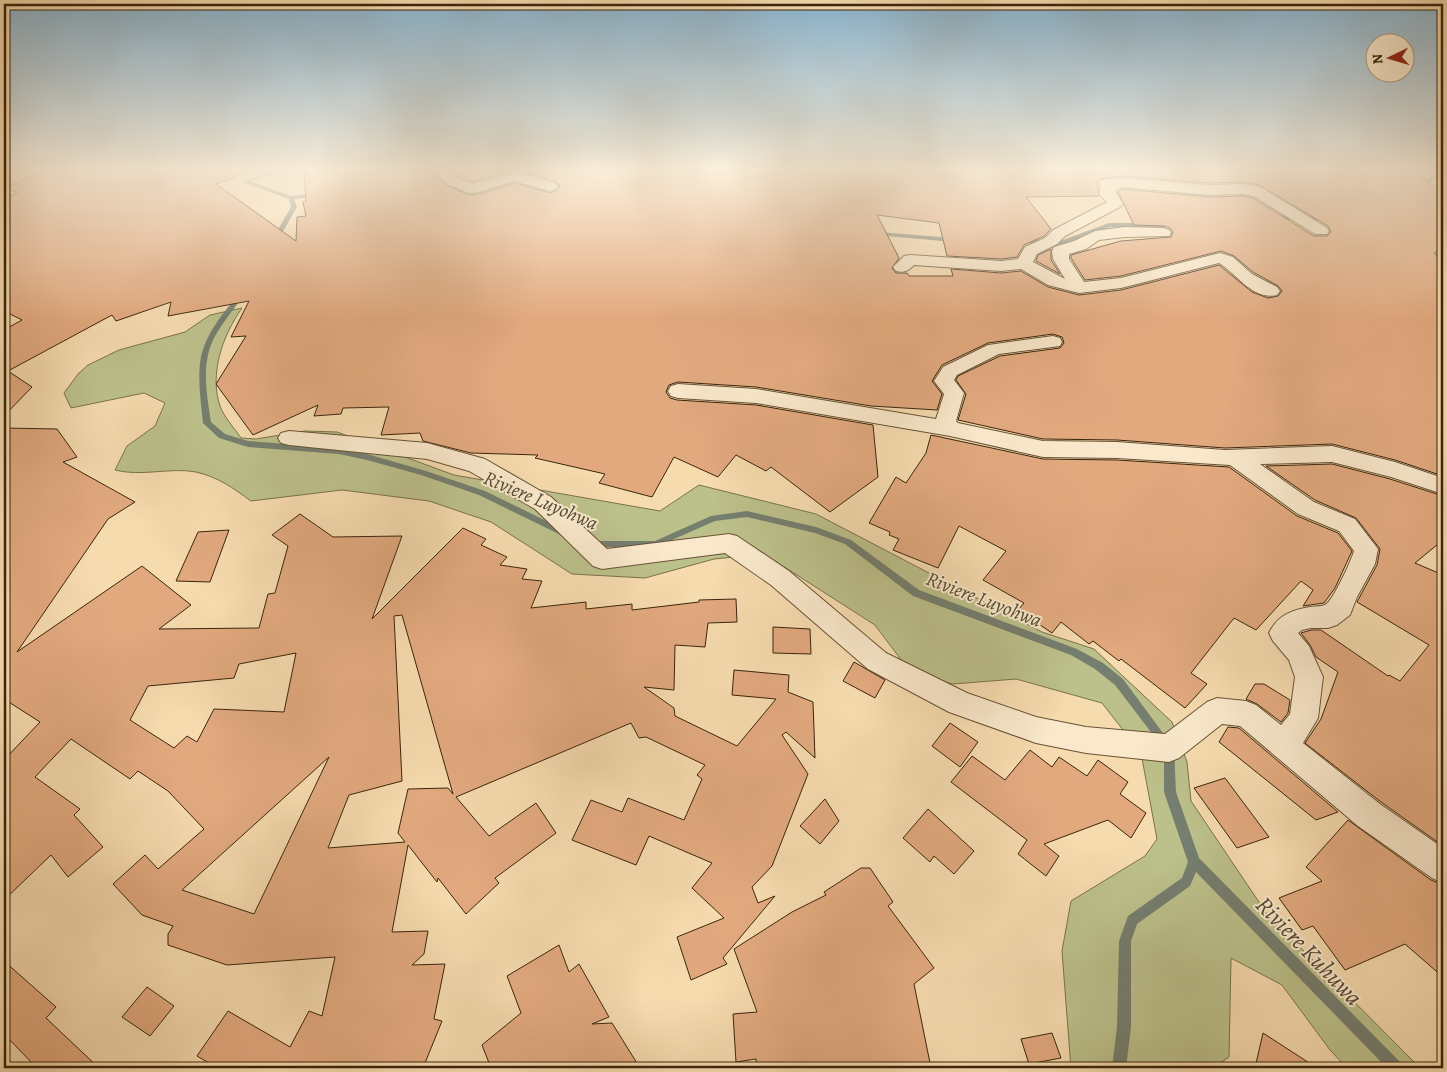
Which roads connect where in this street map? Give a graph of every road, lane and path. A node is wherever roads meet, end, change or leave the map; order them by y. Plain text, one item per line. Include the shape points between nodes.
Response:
1 (1086, 219) edge
2 (1302, 219) edge
3 (1321, 231) dead end
4 (1163, 233) dead end
5 (1024, 263) junction
6 (902, 267) dead end
7 (1079, 288) junction
8 (1271, 291) dead end
9 (1053, 342) dead end
10 (678, 391) dead end
11 (950, 429) junction
12 (289, 438) dead end
13 (1235, 458) junction
14 (1443, 486) edge
15 (1284, 745) junction
16 (1443, 867) edge

1 - 5 street via 1031,251
2 - 3 street
4 - 7 street via 1124,232 1095,236 1060,251 1060,259
5 - 6 street via 1001,266 910,260
5 - 7 street via 1052,280
7 - 8 street via 1143,277 1220,258 1229,260 1240,274
9 - 11 street via 995,349 950,372 944,381 954,393 946,421
10 - 11 street via 756,396
11 - 13 street via 1042,449
12 - 15 street via 427,452 477,465 543,503 602,559 730,544 780,578 876,660 960,702 1036,730 1086,740 1169,748 1217,711 1246,714
13 - 14 street via 1332,454
13 - 15 street via 1306,508 1347,524 1366,549 1363,564 1341,608 1328,617 1294,621 1282,633 1300,654 1309,676 1304,718
15 - 16 street via 1369,815

